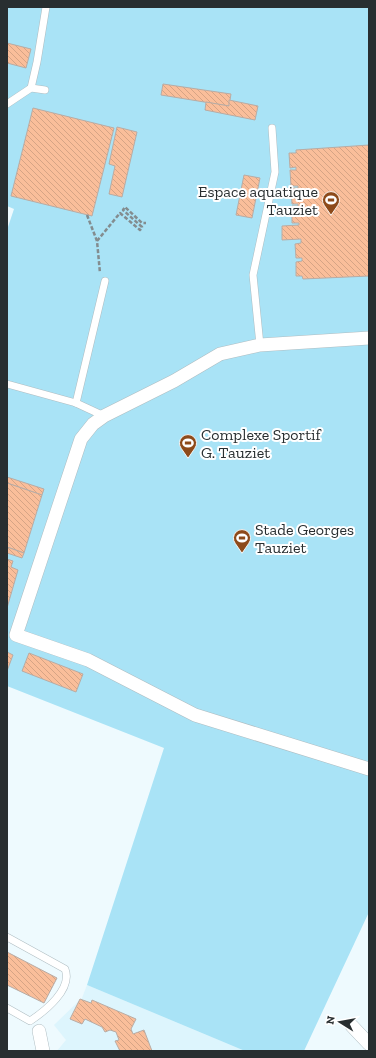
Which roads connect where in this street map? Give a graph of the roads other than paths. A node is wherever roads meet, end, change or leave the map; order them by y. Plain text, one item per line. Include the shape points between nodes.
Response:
1 (46, 7) edge
2 (31, 88) junction
3 (45, 90) dead end
4 (7, 104) edge
5 (272, 128) dead end
6 (105, 281) road end
7 (369, 338) edge
8 (260, 345) junction
9 (7, 384) edge
10 (76, 403) junction
11 (104, 416) junction
12 (12, 633) edge
13 (369, 769) edge
14 (7, 937) edge
15 (7, 1008) edge
16 (35, 1026) junction
17 (369, 1031) edge
18 (369, 1044) edge
19 (43, 1051) edge

1 - 2 lane
2 - 3 lane
2 - 4 lane
5 - 8 lane via 275,172 253,274
6 - 10 lane
7 - 8 street
8 - 11 street via 220,354 174,381
9 - 10 lane
10 - 11 lane
11 - 12 street via 92,424 82,439
12 - 13 street via 88,660 194,715
14 - 16 lane via 66,969 68,975 66,982
15 - 16 lane
16 - 19 street
17 - 18 street via 352,1026

